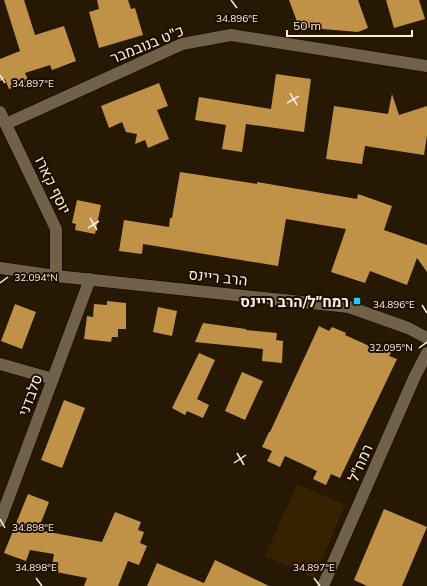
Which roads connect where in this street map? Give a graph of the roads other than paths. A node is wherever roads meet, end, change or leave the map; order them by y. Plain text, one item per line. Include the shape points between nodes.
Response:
1 (427, 66) edge
2 (0, 112) edge
3 (6, 124) junction
4 (0, 268) edge
5 (56, 276) junction
6 (90, 279) junction
7 (427, 338) edge
8 (427, 353) edge
9 (0, 364) edge
10 (53, 379) junction
11 (0, 521) edge
12 (323, 586) edge

1 - 3 street, כ"ט בנובמבר via 231,36 182,44
2 - 3 street, יוסף קארו
3 - 5 street, יוסף קארו via 56,229
4 - 5 street, הרב ריינס
5 - 6 street, הרב ריינס
6 - 7 street, הרב ריינס via 349,307 408,328
6 - 10 street, סלבדני
8 - 12 street, רמח"ל
9 - 10 street
10 - 11 street, סלבדני

